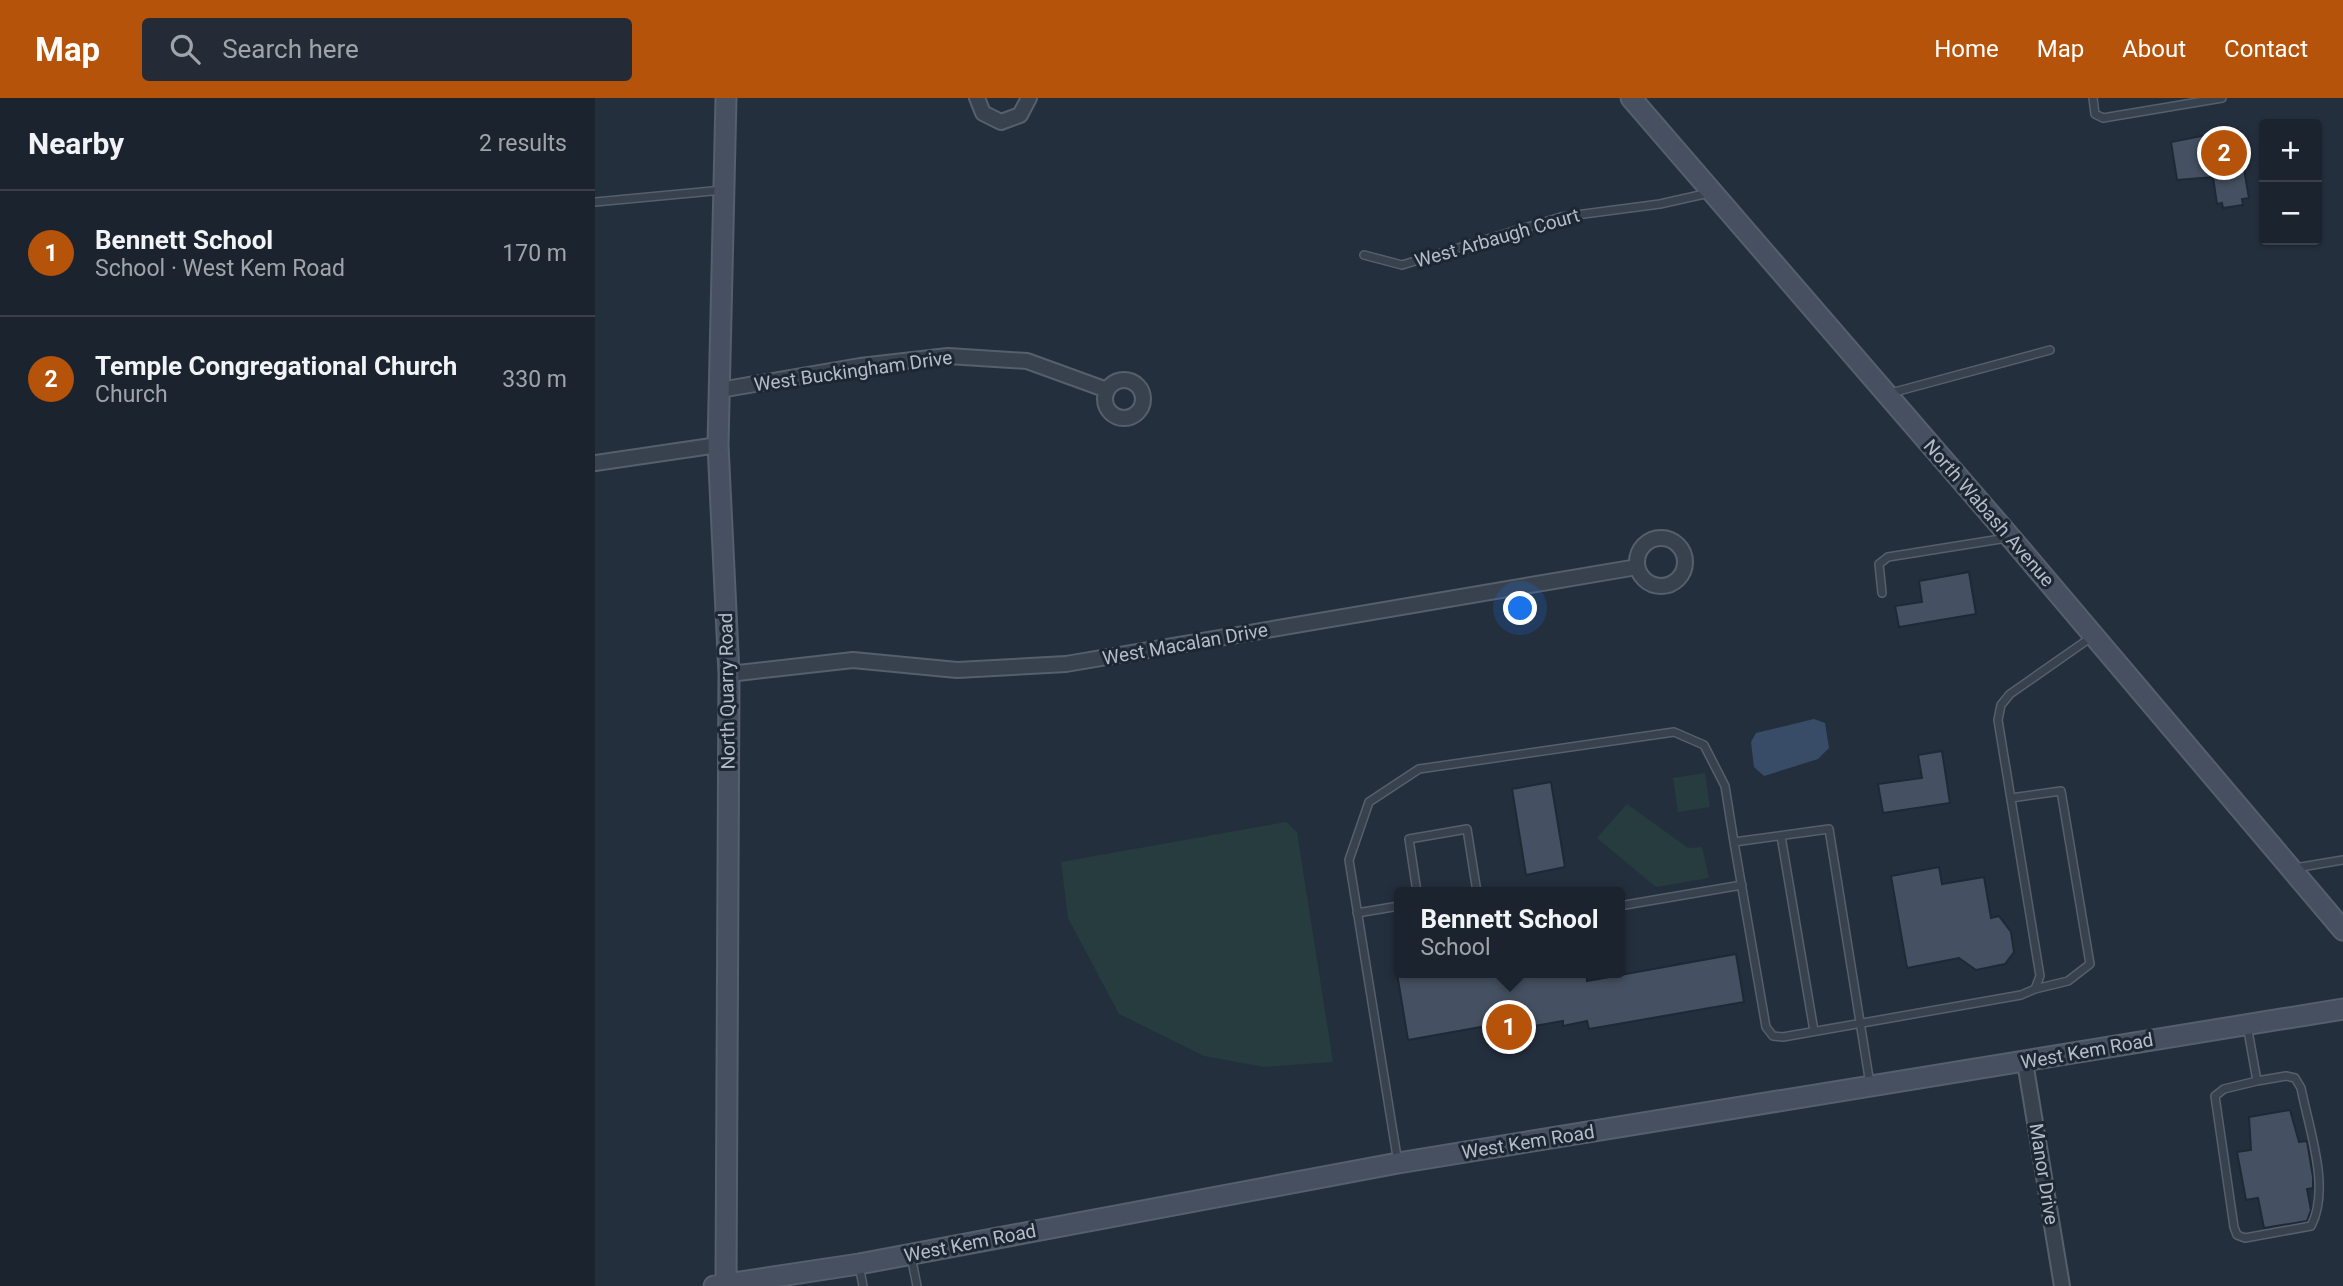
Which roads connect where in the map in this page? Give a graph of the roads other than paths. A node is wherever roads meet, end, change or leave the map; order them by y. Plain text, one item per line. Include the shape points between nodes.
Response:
1 (726, 98) edge
2 (977, 98) edge
3 (1029, 98) edge
4 (1631, 98) edge
5 (2093, 98) edge
6 (2222, 98) edge
7 (724, 190) junction
8 (1713, 192) junction
9 (595, 202) edge
10 (1364, 255) dead end
11 (2050, 350) dead end
12 (720, 390) junction
13 (1107, 390) dead end
14 (1887, 394) junction
15 (719, 445) junction
16 (595, 463) edge
17 (2011, 538) junction
18 (1637, 567) dead end
19 (1882, 593) dead end
20 (2094, 636) junction
21 (729, 674) junction
22 (2011, 798) junction
23 (1781, 836) junction
24 (1734, 842) junction
25 (2343, 860) edge
26 (2291, 869) junction
27 (1742, 885) junction
28 (1416, 887) edge
29 (1477, 887) edge
30 (1625, 905) edge
31 (1394, 907) edge
32 (1357, 913) junction
33 (2343, 930) edge
34 (2035, 989) junction
35 (2343, 1009) edge
36 (1860, 1023) junction
37 (2247, 1024) junction
38 (1814, 1031) junction
39 (2025, 1062) junction
40 (2257, 1081) junction
41 (1870, 1086) junction
42 (1398, 1163) junction
43 (911, 1254) junction
44 (859, 1264) junction
45 (720, 1285) edge
46 (863, 1286) edge
47 (917, 1286) edge
48 (2062, 1286) edge

1 - 7 street, North Quarry Road
2 - 3 street via 983,113 1001,122 1020,115
4 - 8 street, North Wabash Avenue
5 - 6 lane via 2095,114 2103,118
7 - 9 lane
7 - 12 street, North Quarry Road
8 - 10 lane, West Arbaugh Court via 1561,217 1402,265
8 - 14 street, North Wabash Avenue
11 - 14 lane
12 - 13 street, West Buckingham Drive via 948,356 1027,361
12 - 15 street, North Quarry Road
14 - 17 street, North Wabash Avenue
15 - 16 street
15 - 21 street, North Quarry Road
17 - 19 lane via 1888,557 1879,564
17 - 20 street, North Wabash Avenue
18 - 21 street, West Macalan Drive via 1066,664 957,670 853,660
20 - 22 lane via 2001,705 1998,720
20 - 26 street, North Wabash Avenue
21 - 45 street, North Quarry Road
22 - 34 lane via 2040,976
22 - 34 lane via 2061,791 2090,964 2068,981
23 - 24 lane
23 - 36 lane via 1829,829
23 - 38 lane
24 - 27 lane
24 - 32 lane via 1725,786 1704,745 1674,732 1419,769 1369,802 1349,860
25 - 26 lane
26 - 33 street, North Wabash Avenue
27 - 30 lane
27 - 38 lane via 1766,1027 1773,1036 1783,1037
28 - 29 lane via 1409,839 1467,829
31 - 32 lane
32 - 42 lane
34 - 36 lane
35 - 37 street, West Kem Road
36 - 38 lane
36 - 41 lane
37 - 39 street, West Kem Road
37 - 40 lane
39 - 41 street, West Kem Road
39 - 48 street, Manor Drive
40 - 40 lane via 2286,1076 2295,1078 2301,1088 2321,1194 2311,1226 2245,1238 2237,1235 2234,1227 2215,1096 2224,1089
41 - 42 street, West Kem Road
42 - 43 street, West Kem Road
43 - 44 street, West Kem Road
43 - 47 lane
44 - 45 street, West Kem Road
44 - 46 lane

